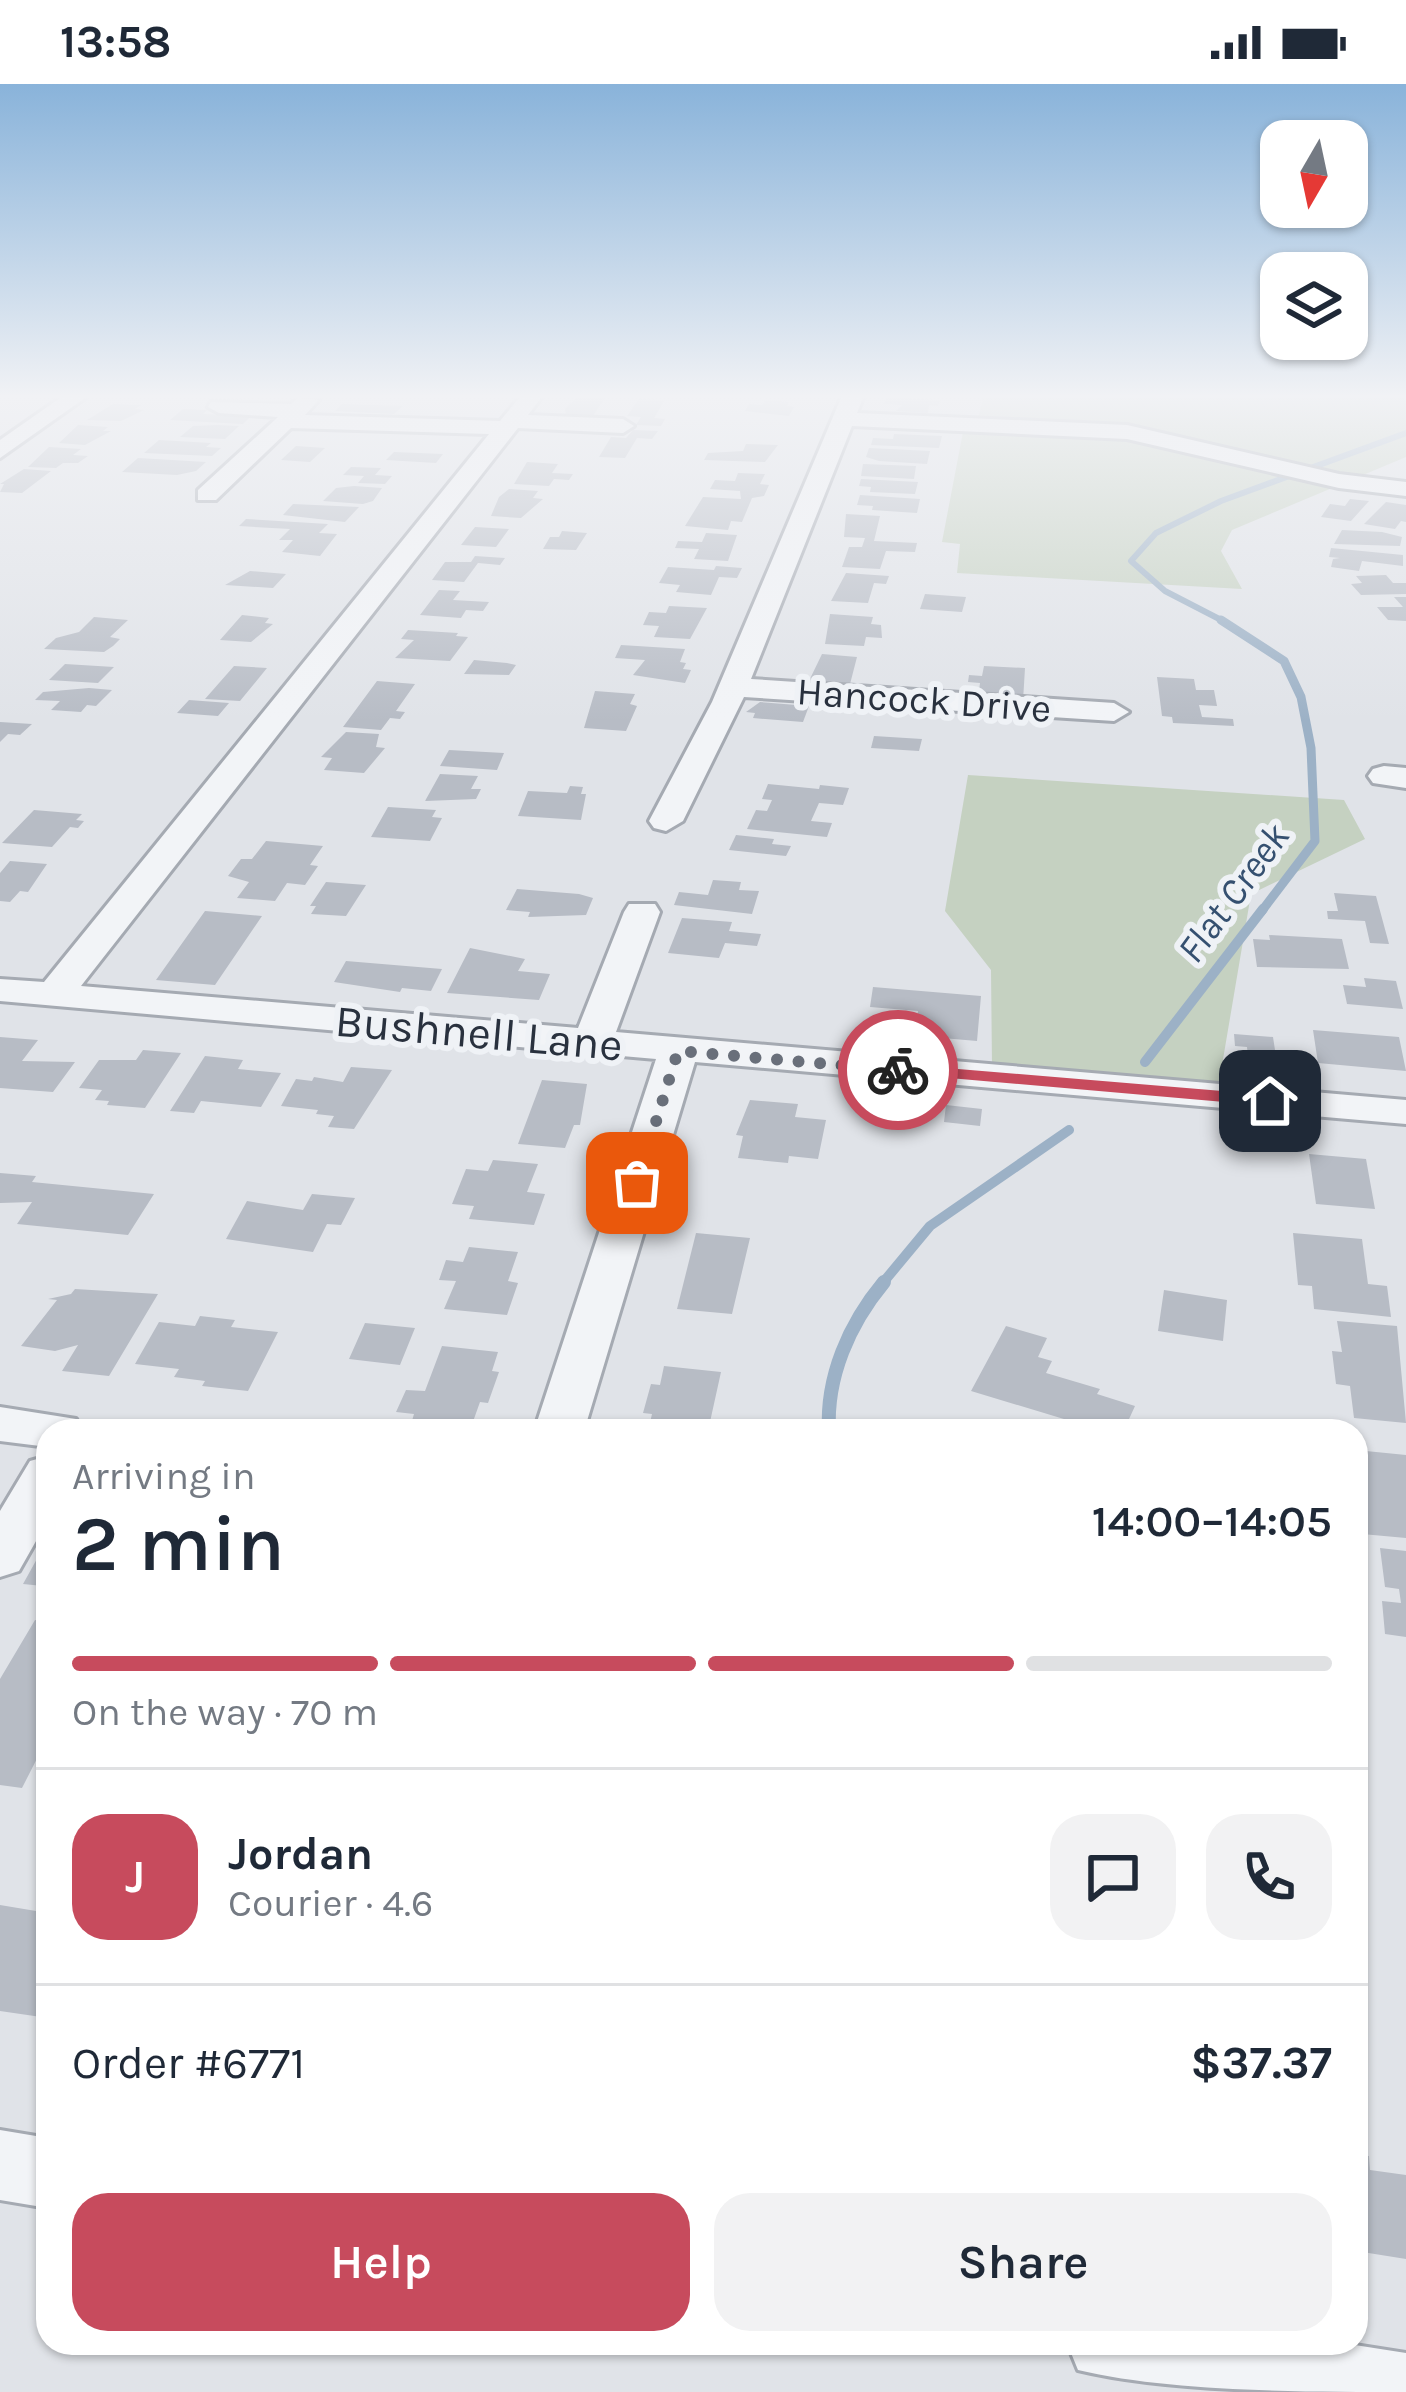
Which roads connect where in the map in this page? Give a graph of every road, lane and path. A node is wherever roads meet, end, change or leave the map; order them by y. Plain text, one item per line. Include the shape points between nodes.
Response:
1 (444, 506) edge
2 (808, 506) edge
3 (734, 687) junction
4 (1114, 712) dead end
5 (666, 821) dead end
6 (642, 912) dead end
7 (0, 990) edge
8 (54, 995) junction
9 (592, 1044) junction
10 (678, 1051) junction
11 (1406, 1112) edge
12 (563, 1419) edge
13 (0, 1424) edge
14 (36, 1428) edge
15 (36, 1494) edge
16 (0, 1556) edge
17 (0, 2165) edge
18 (36, 2171) edge
19 (1179, 2355) edge
20 (1406, 2392) edge

1 - 8 street
2 - 3 street
3 - 4 street, Hancock Drive
3 - 5 street
6 - 9 street
7 - 8 street, Bushnell Lane
8 - 9 street, Bushnell Lane
9 - 10 street, Bushnell Lane
10 - 11 street, Bushnell Lane
10 - 12 street
13 - 14 street
15 - 16 street
17 - 18 street
19 - 20 street

